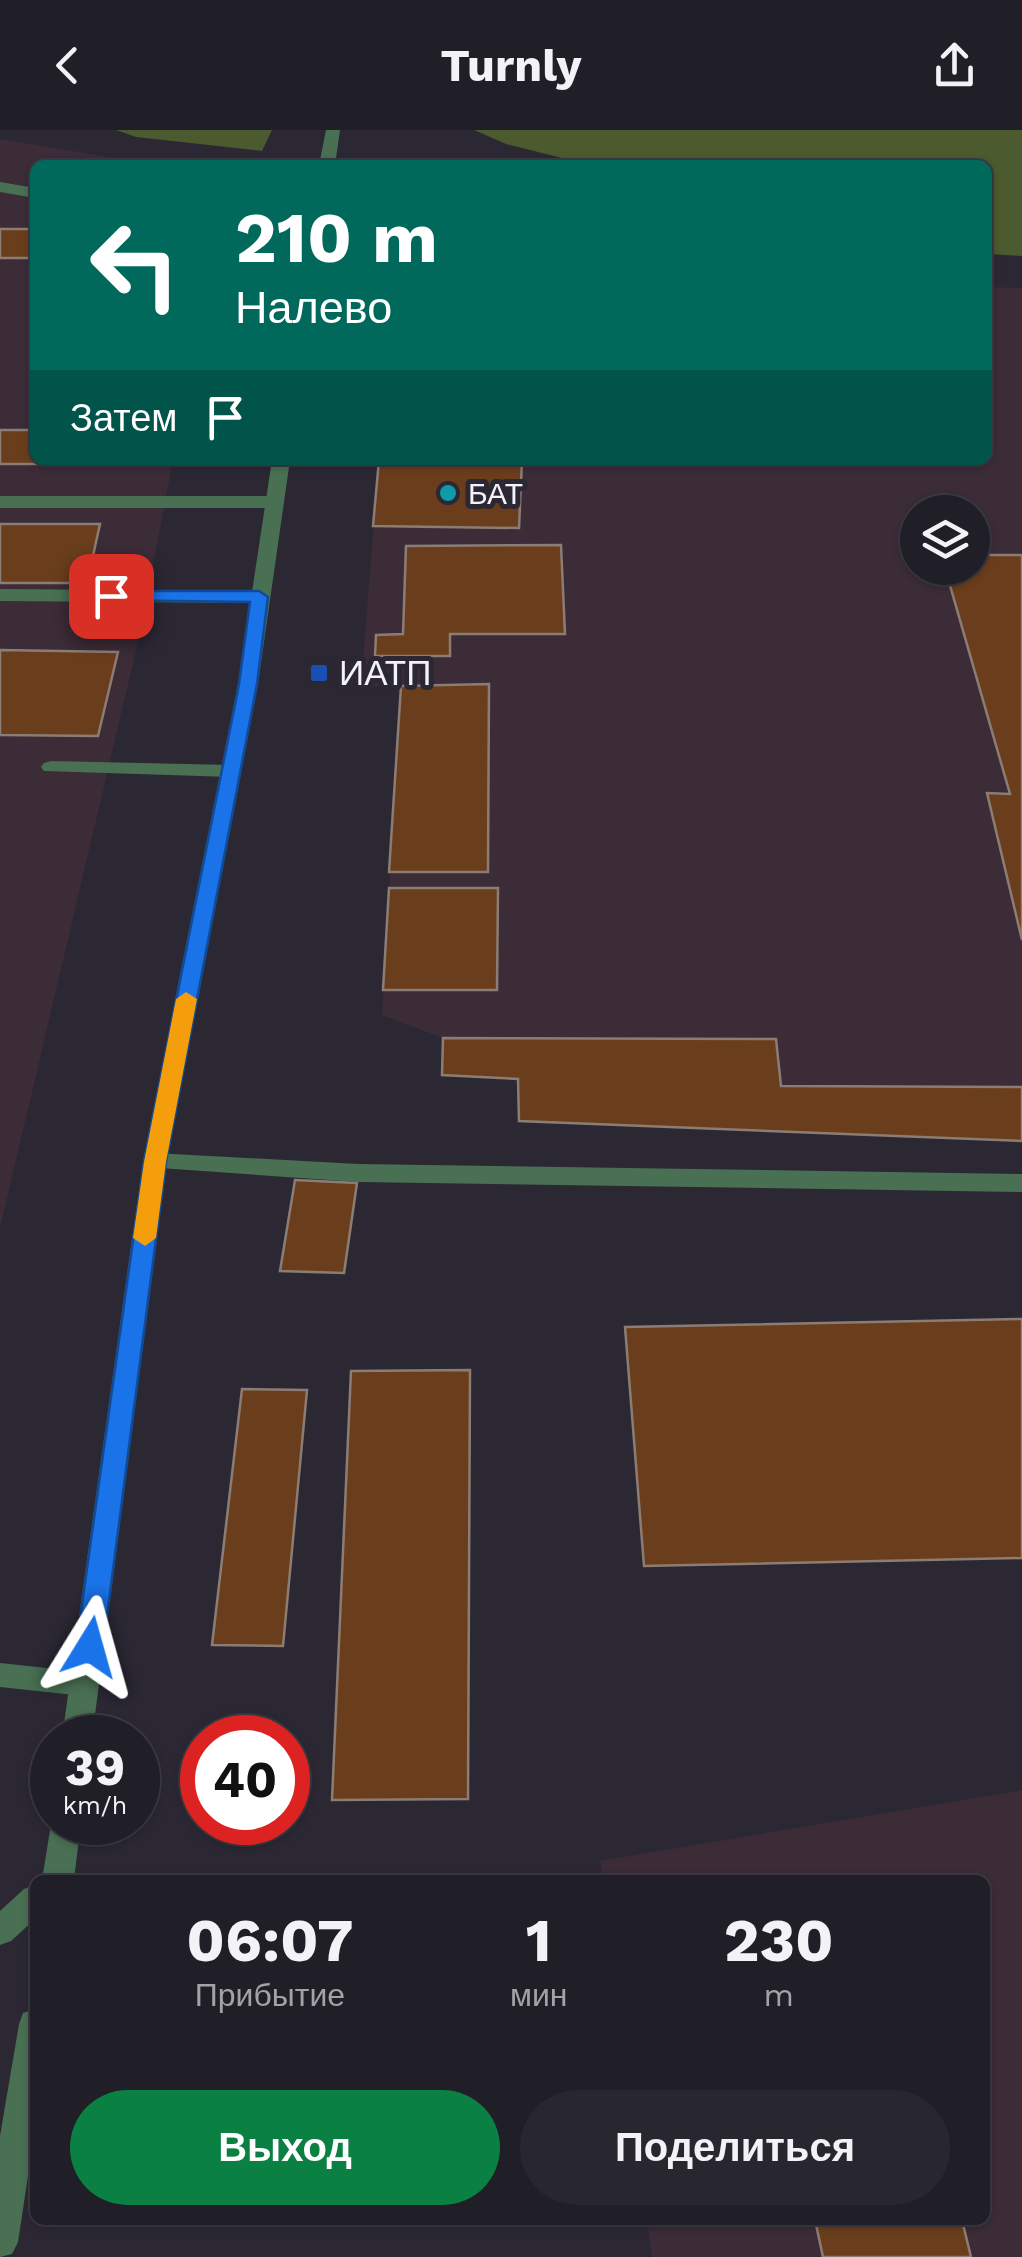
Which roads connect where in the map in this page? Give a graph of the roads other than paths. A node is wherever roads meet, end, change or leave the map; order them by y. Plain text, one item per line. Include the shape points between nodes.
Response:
1 (333, 130) edge
2 (328, 160) edge
3 (0, 187) edge
4 (30, 192) edge
5 (280, 465) edge
6 (0, 502) edge
7 (274, 502) junction
8 (0, 595) edge
9 (259, 597) junction
10 (51, 767) dead end
11 (230, 771) junction
12 (155, 1162) junction
13 (1022, 1183) edge
14 (0, 1675) edge
15 (84, 1684) junction
16 (80, 1715) edge
17 (61, 1845) edge
18 (54, 1875) edge
19 (30, 1904) edge
20 (0, 1931) edge
21 (30, 2055) edge
22 (0, 2242) edge

1 - 2 street
3 - 4 street
5 - 7 street
6 - 7 street
7 - 9 street
8 - 9 street
9 - 11 street
10 - 11 street
11 - 12 street
12 - 13 street via 358,1173
12 - 15 street
14 - 15 street
15 - 16 street
17 - 18 street
19 - 20 street
21 - 22 street

